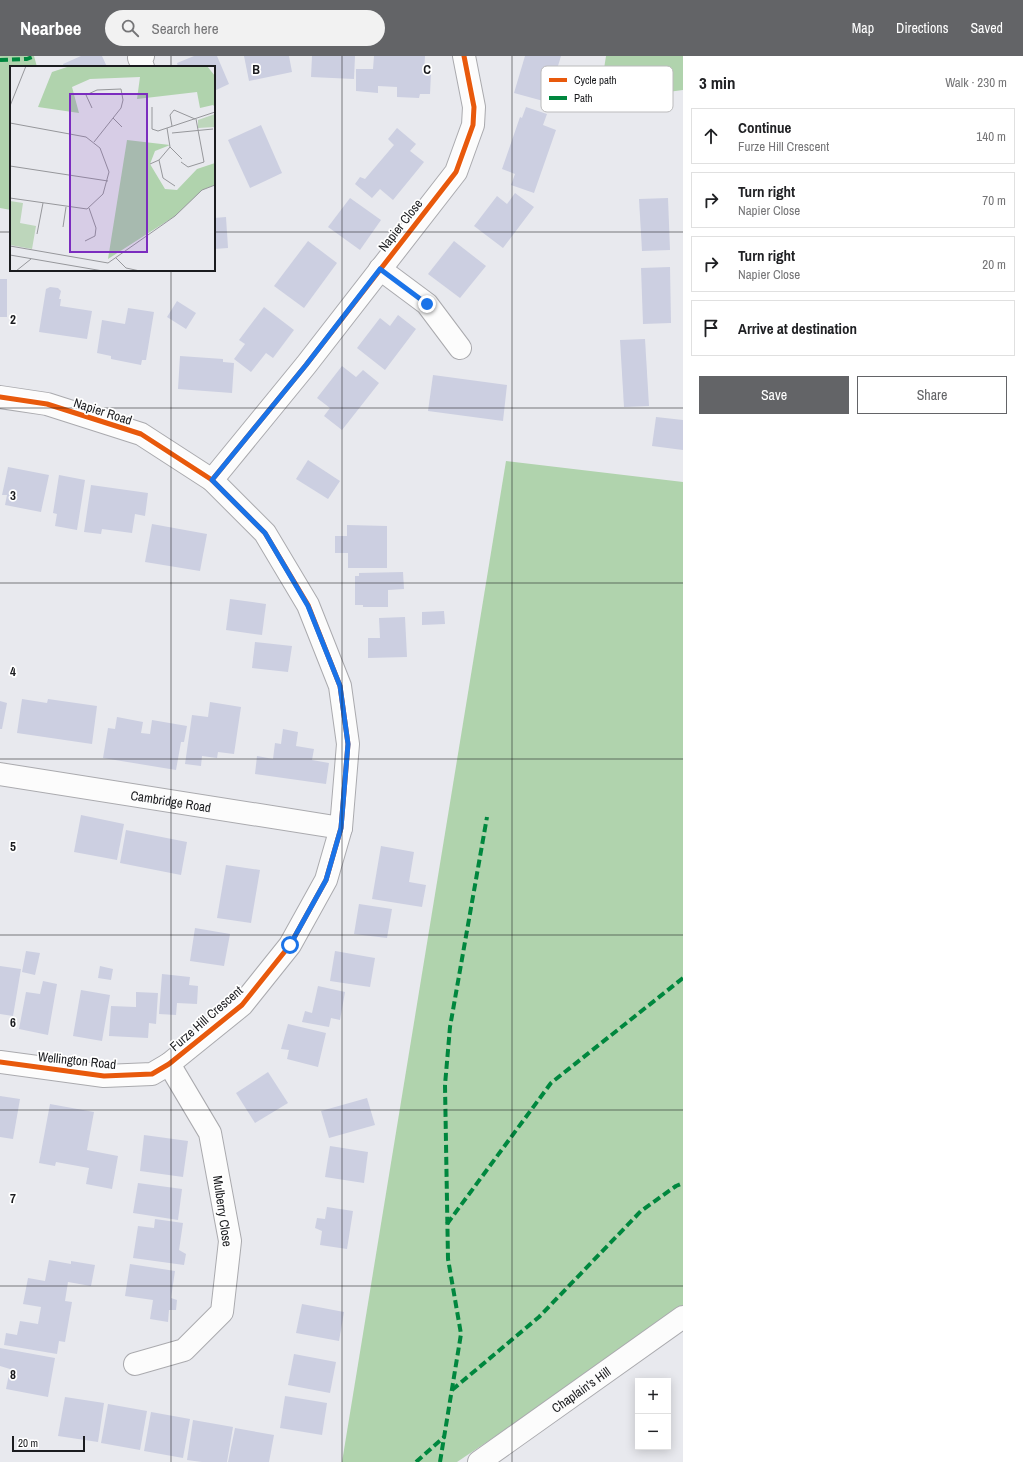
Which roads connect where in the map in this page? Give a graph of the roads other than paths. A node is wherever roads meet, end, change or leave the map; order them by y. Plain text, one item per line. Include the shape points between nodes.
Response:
1 (464, 56) edge
2 (380, 269) junction
3 (460, 348) dead end
4 (0, 397) edge
5 (212, 480) junction
6 (0, 774) edge
7 (341, 828) junction
8 (0, 1062) edge
9 (160, 1069) junction
10 (683, 1317) edge
11 (135, 1364) dead end
12 (479, 1462) edge

1 - 2 street, Napier Close via 474,107 473,125 462,158 456,172
2 - 3 street, Napier Close via 427,304
2 - 5 street, Napier Close
4 - 5 street, Napier Road via 46,404 141,434
5 - 7 street, Furze Hill Crescent via 265,533 308,606 340,686 348,744
6 - 7 street, Cambridge Road
7 - 9 street, Furze Hill Crescent via 326,880 290,945 242,1005
8 - 9 street, Wellington Road via 104,1076
9 - 11 street, Mulberry Close via 210,1133 230,1241 222,1312 184,1350
10 - 12 street, Chaplain's Hill

